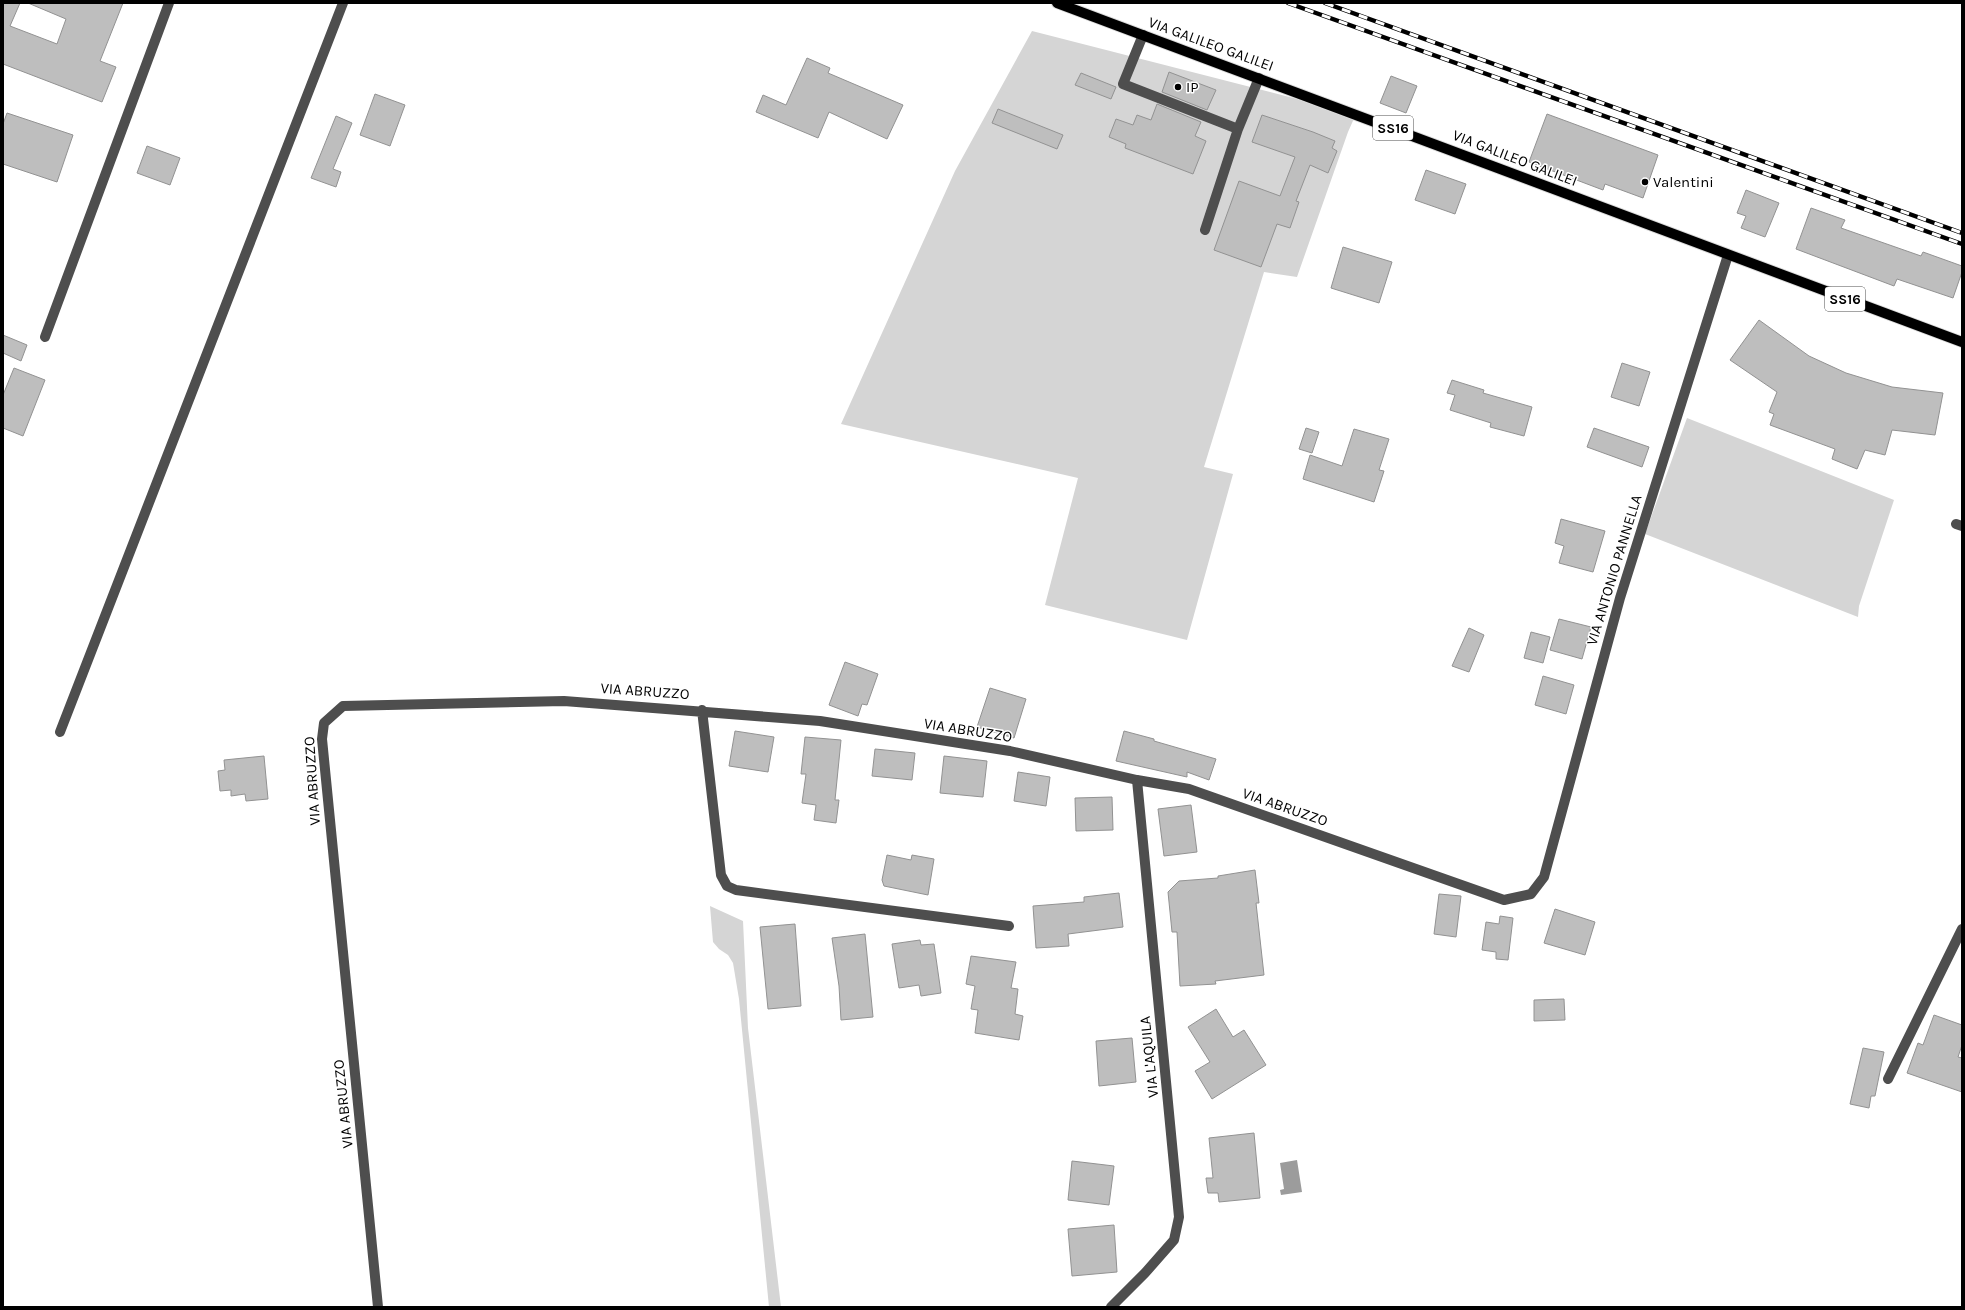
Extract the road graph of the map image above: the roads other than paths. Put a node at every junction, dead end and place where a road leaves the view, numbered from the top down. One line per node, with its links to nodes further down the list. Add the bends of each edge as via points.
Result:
1 (169, 3): 9 (street)
2 (343, 3): 12 (street)
3 (1057, 3): 4 (main road, VIA GALILEO GALILEI / SS16)
4 (1142, 35): 5 (main road, VIA GALILEO GALILEI / SS16); 6 (street, via 1123,84)
5 (1259, 78): 6 (street); 8 (main road, VIA GALILEO GALILEI / SS16)
6 (1238, 129): 7 (street)
7 (1205, 230)
8 (1728, 255): 10 (main road, VIA GALILEO GALILEI / SS16); 14 (street, VIA ANTONIO PANNELLA, via 1620,598 1544,876)
9 (45, 337)
10 (1962, 342)
11 (702, 710): 13 (street, VIA ABRUZZO, via 820,721 995,749); 15 (street, via 721,875 727,886 736,890); 18 (street, VIA ABRUZZO, via 564,700 343,706 324,723 322,739)
12 (60, 732)
13 (1137, 780): 14 (street, VIA ABRUZZO, via 1189,789 1504,900); 19 (street, VIA L'AQUILA, via 1179,1217 1174,1240 1145,1274)
14 (1531, 894)
15 (1010, 926)
16 (1962, 929): 17 (street)
17 (1888, 1079)
18 (378, 1307)
19 (1111, 1307)

